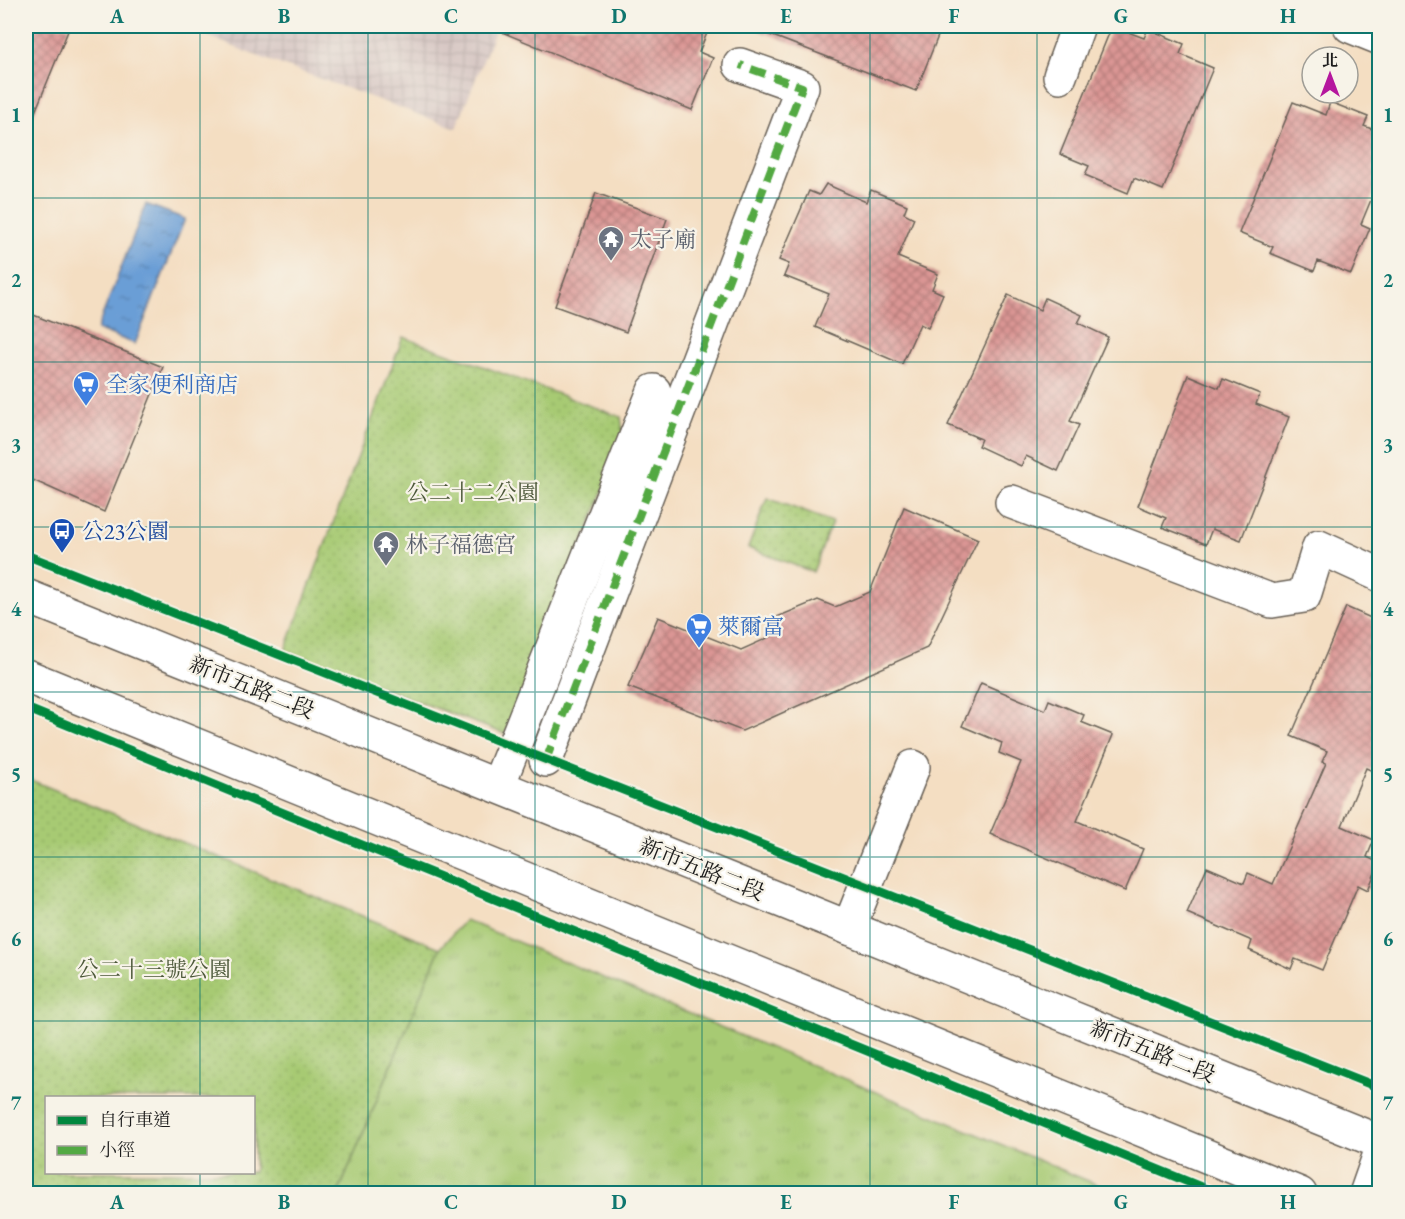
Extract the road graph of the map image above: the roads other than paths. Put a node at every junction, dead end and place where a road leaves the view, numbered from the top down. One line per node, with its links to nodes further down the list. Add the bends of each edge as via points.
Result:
1 (1078, 26): 5 (street)
2 (1350, 26): 3 (street)
3 (1380, 38)
4 (740, 65): 11 (street, via 802,87)
5 (1060, 76)
6 (654, 392): 13 (street)
7 (1012, 502): 8 (street, via 1272,601 1304,596 1319,547)
8 (1380, 575)
9 (26, 596): 13 (street, 新市五路二段)
10 (26, 676): 17 (street)
11 (546, 760)
12 (913, 767): 14 (street)
13 (498, 786): 14 (street, 新市五路二段)
14 (849, 928): 15 (street, 新市五路二段)
15 (1380, 1142)
16 (1380, 1154): 18 (street)
17 (1300, 1194)
18 (1366, 1194)

